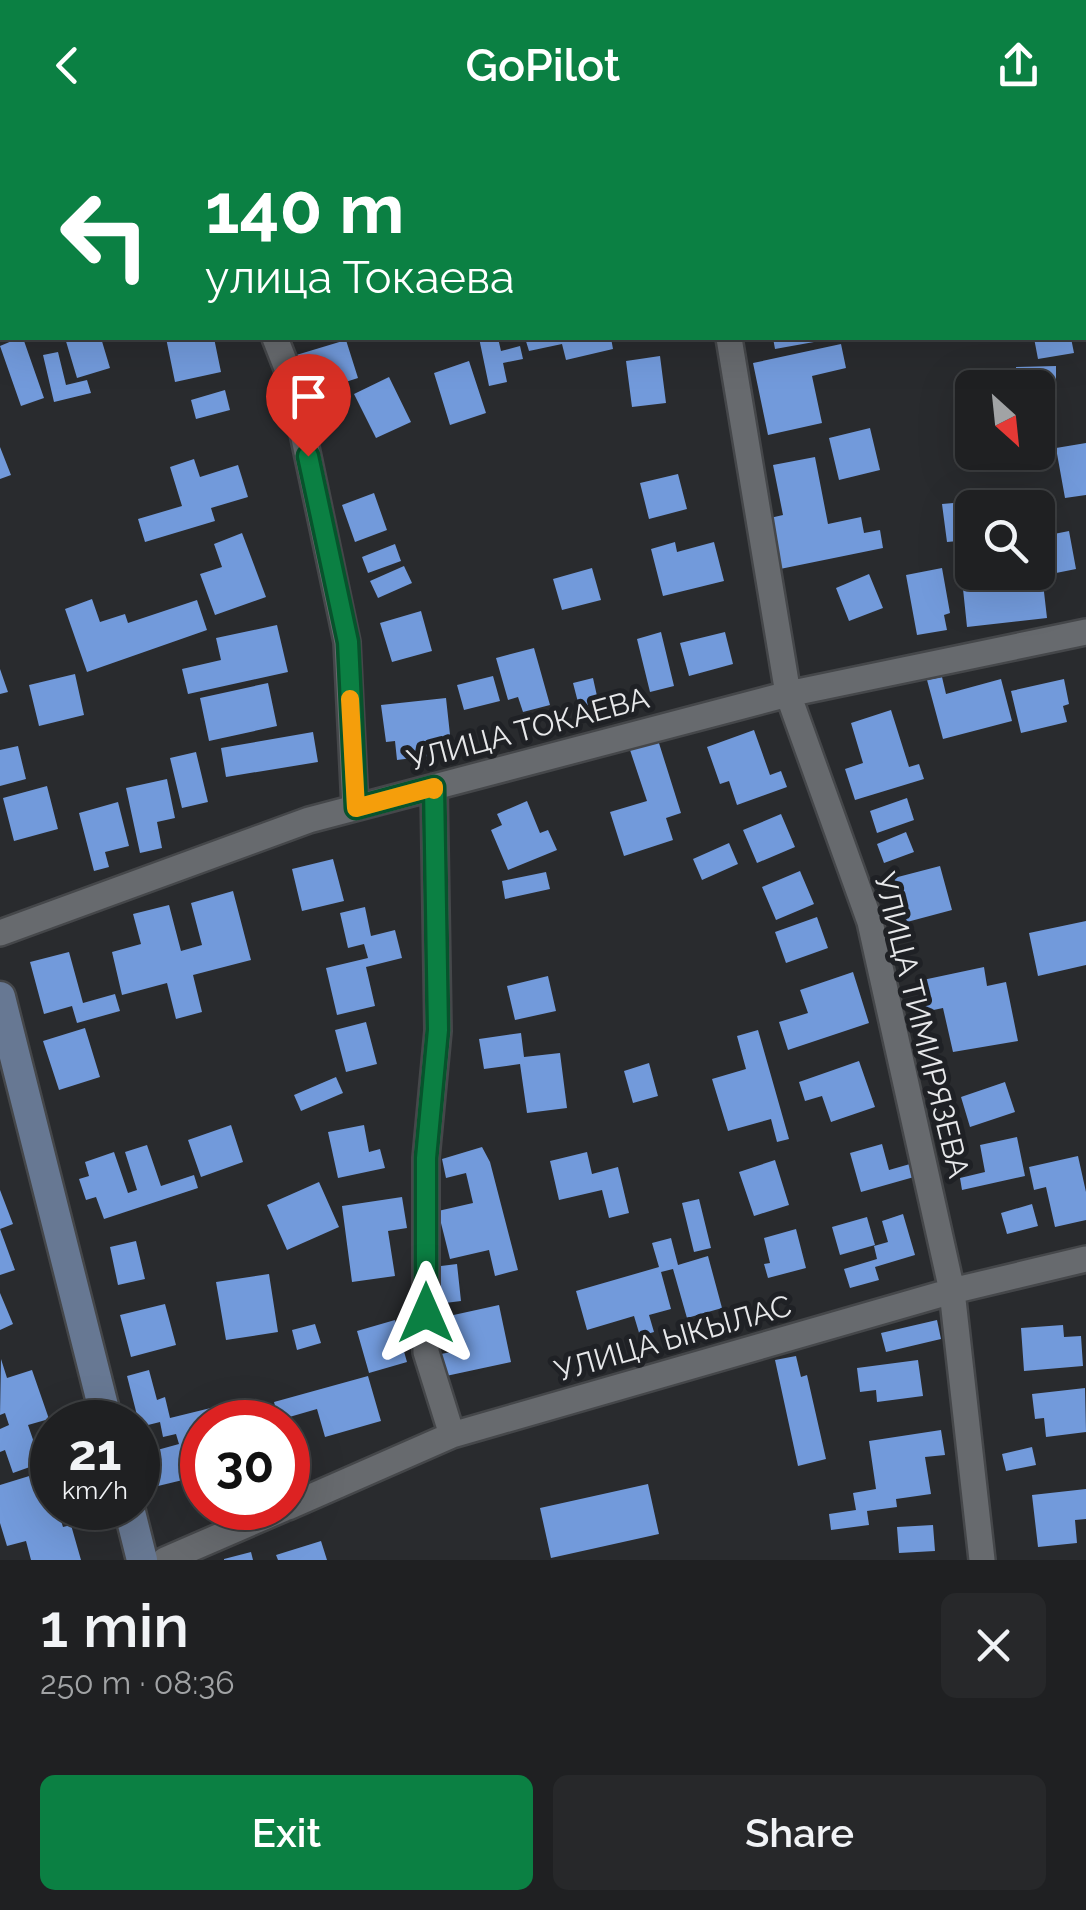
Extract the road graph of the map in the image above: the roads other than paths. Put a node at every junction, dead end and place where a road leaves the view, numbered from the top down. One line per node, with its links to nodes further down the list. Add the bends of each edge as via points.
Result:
1 (276, 340): 6 (street, via 292,381 348,642)
2 (729, 340): 4 (street, УЛИЦА ТИМИРЯЗЕВА)
3 (1086, 632): 4 (street, УЛИЦА ТОКАЕВА)
4 (788, 694): 5 (street, УЛИЦА ТОКАЕВА); 10 (street, УЛИЦА ТИМИРЯЗЕВА, via 870,922)
5 (434, 787): 6 (street, УЛИЦА ТОКАЕВА); 12 (street, via 438,1030 426,1158 426,1352)
6 (356, 808): 7 (street, УЛИЦА ТОКАЕВА)
7 (0, 933)
8 (0, 997): 11 (main road)
9 (1086, 1259): 10 (street, УЛИЦА ЫКЫЛАС)
10 (952, 1291): 12 (street, УЛИЦА ЫКЫЛАС); 18 (street, УЛИЦА ТИМИРЯЗЕВА)
11 (101, 1400)
12 (452, 1435): 13 (street, УЛИЦА ЫКЫЛАС)
13 (310, 1497)
14 (134, 1530): 16 (main road)
15 (233, 1530): 17 (street, УЛИЦА ЫКЫЛАС)
16 (142, 1560)
17 (164, 1560)
18 (982, 1560)

